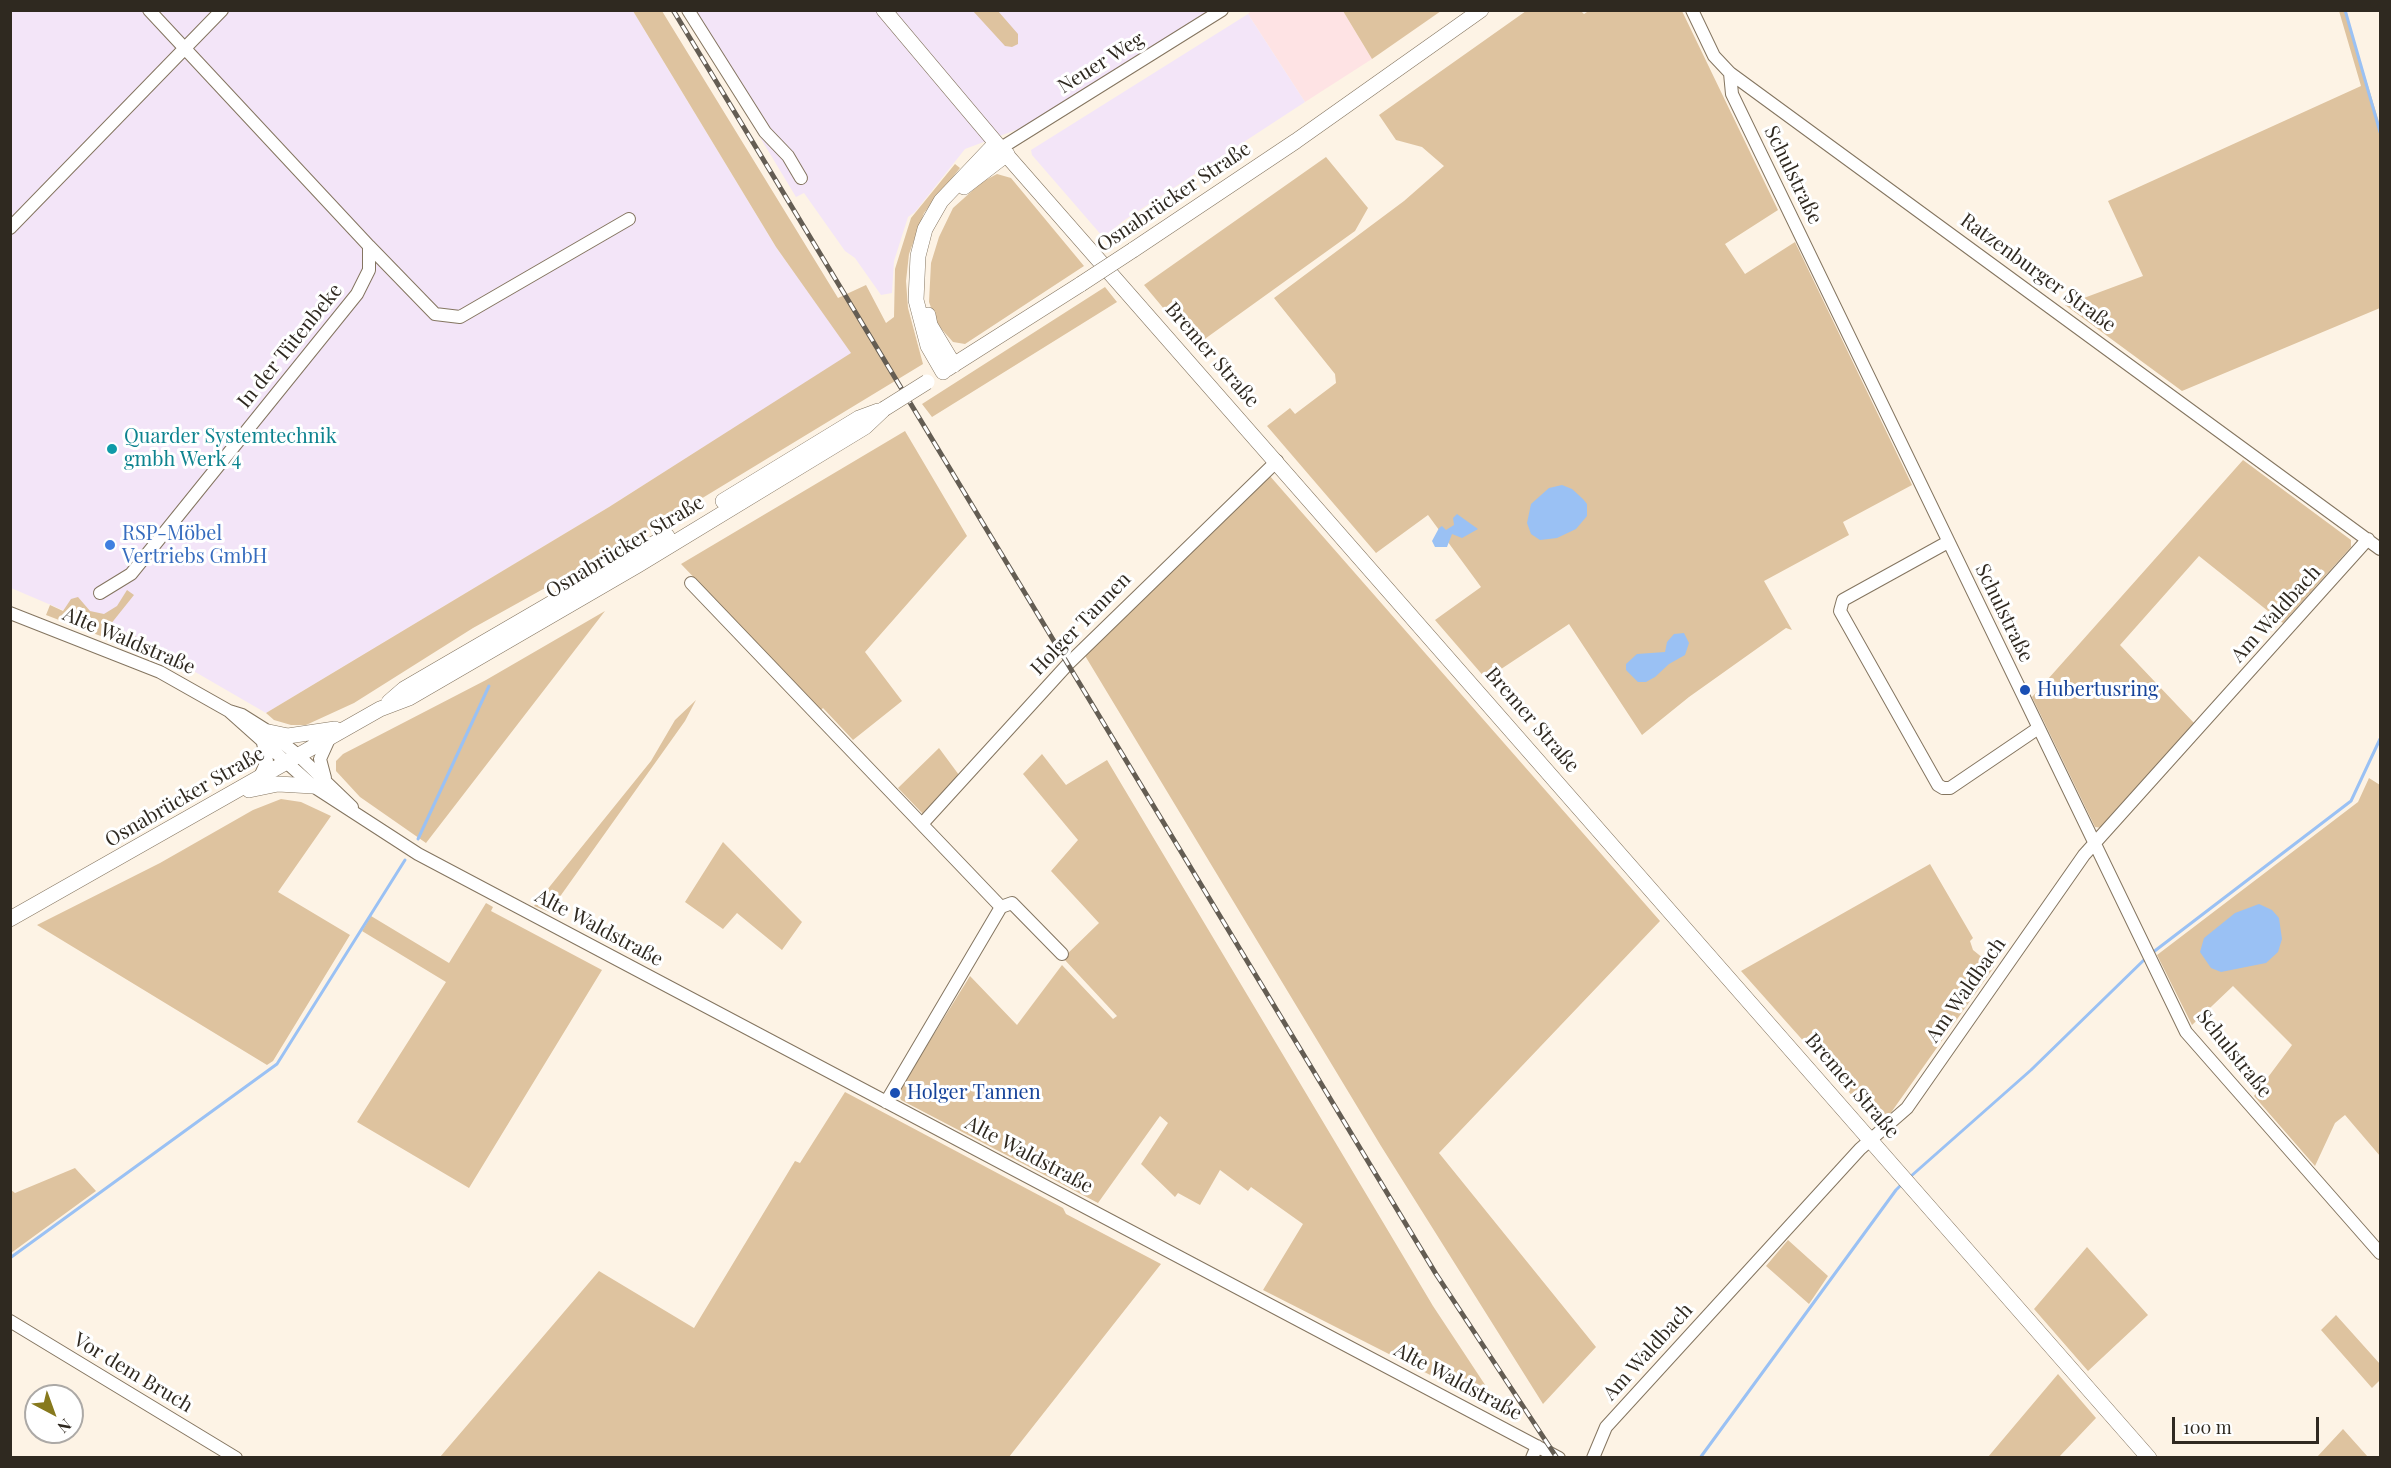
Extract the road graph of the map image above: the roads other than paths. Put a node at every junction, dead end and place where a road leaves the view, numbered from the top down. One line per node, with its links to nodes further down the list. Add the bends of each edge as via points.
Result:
1 (149, 10): 8 (street)
2 (222, 10): 8 (street)
3 (688, 10): 11 (street, via 765,132 788,156)
4 (884, 10): 10 (main road, Bremer Straße)
5 (1222, 10): 10 (street, Neuer Weg)
6 (1481, 10): 15 (main road, Osnabrücker Straße, bridge, via 1296,141)
7 (1692, 10): 9 (street, Ratzenburger Straße, via 1714,56)
8 (185, 49): 13 (street); 14 (street)
9 (1730, 73): 17 (street, Ratzenburger Straße); 18 (street, Schulstraße, via 1732,94)
10 (1001, 149): 15 (main road, via 945,205 925,256 923,296 930,325); 16 (main road, Bremer Straße)
11 (801, 178)
12 (629, 219): 14 (street, via 460,317 435,314)
13 (10, 228)
14 (369, 246): 21 (street, In der Tütenbeke, via 369,270 357,294 130,574)
15 (949, 368): 23 (main road, Osnabrücker Straße, bridge, via 404,689)
16 (1277, 461): 31 (street, Holger Tannen, via 1068,664); 37 (main road, Bremer Straße)
17 (2368, 539): 19 (street, Ratzenburger Straße); 32 (street, Am Waldbach)
18 (1948, 542): 24 (street, Schulstraße); 24 (street, via 1843,600 1840,610 1943,788 1950,788)
19 (2380, 549)
20 (691, 583): 31 (street)
21 (100, 593)
22 (10, 613): 25 (street, Alte Waldstraße, via 160,672 242,715)
23 (352, 725): 25 (main road, via 315,734); 26 (main road, Osnabrücker Straße)
24 (2037, 729): 32 (street, Schulstraße)
25 (266, 738): 27 (street, Alte Waldstraße); 28 (street, via 267,761)
26 (329, 739): 27 (main road, Osnabrücker Straße); 29 (street, via 320,759)
27 (293, 760): 28 (main road, Osnabrücker Straße); 29 (street, Alte Waldstraße)
28 (258, 780): 30 (main road, Osnabrücker Straße)
29 (319, 783): 30 (main road, via 278,784); 36 (street, Alte Waldstraße, via 410,850)
30 (235, 794): 34 (main road, Osnabrücker Straße)
31 (922, 824): 33 (street)
32 (2095, 844): 37 (street, Am Waldbach, via 1907,1108); 38 (street, Schulstraße, via 2186,1032)
33 (1001, 907): 35 (street, via 1012,903); 36 (street)
34 (10, 919)
35 (1062, 954)
36 (886, 1102): 40 (street, Alte Waldstraße)
37 (1871, 1140): 43 (street, Am Waldbach, via 1606,1427); 44 (main road, Bremer Straße)
38 (2380, 1253)
39 (10, 1321): 41 (street, Vor dem Bruch)
40 (1534, 1452): 42 (street, Alte Waldstraße)
41 (236, 1458)
42 (1559, 1458)
43 (1593, 1458)
44 (2149, 1458)

